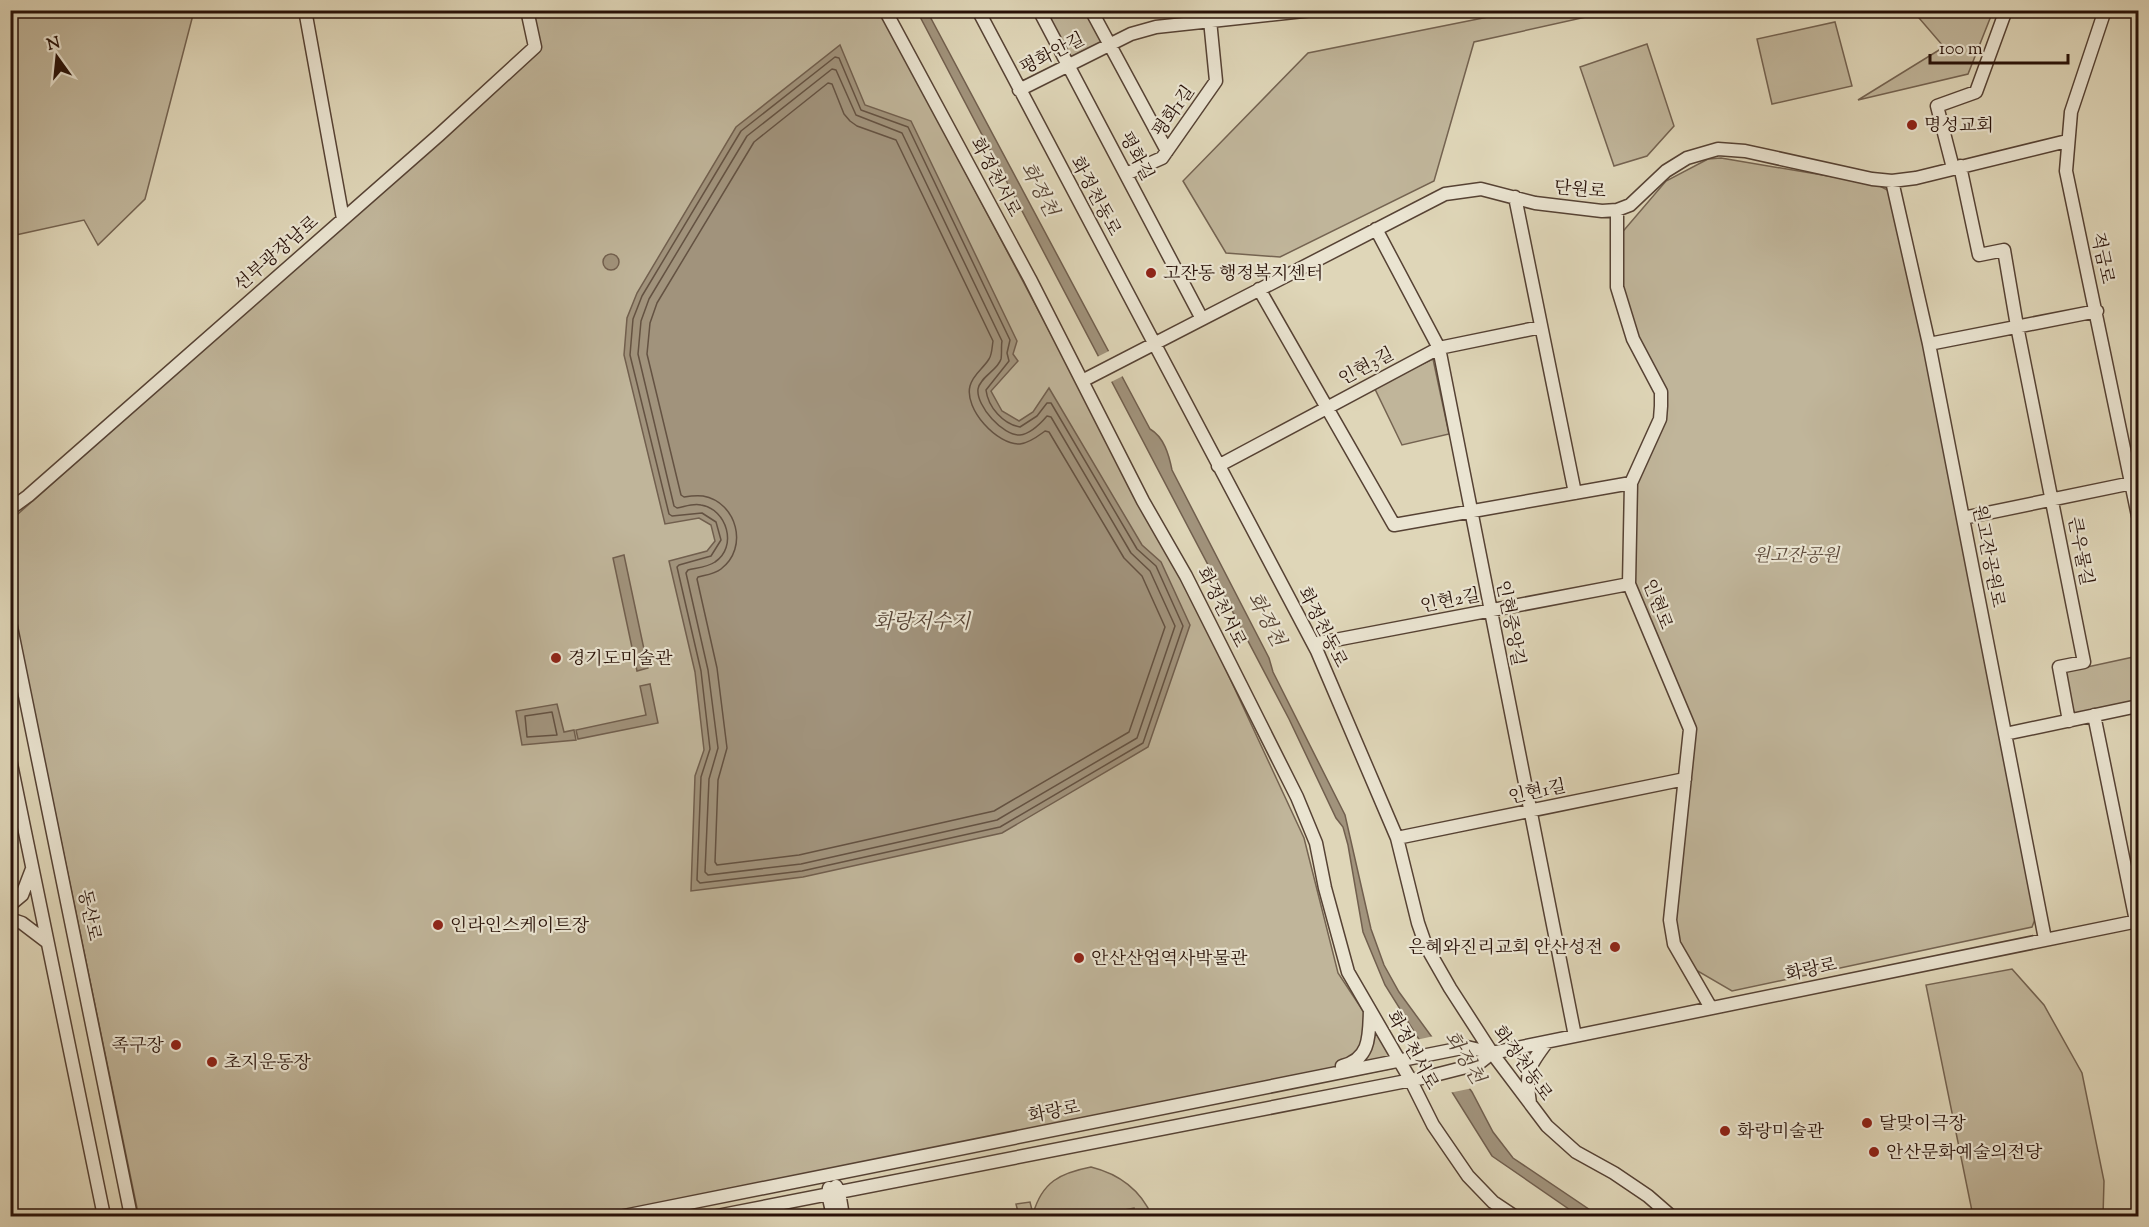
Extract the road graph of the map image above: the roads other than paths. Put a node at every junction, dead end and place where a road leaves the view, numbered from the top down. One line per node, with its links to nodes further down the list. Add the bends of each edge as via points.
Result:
1 (304, 10): 21 (street)
2 (527, 10): 21 (street, 선부광장남로, via 535,48)
3 (885, 10): 31 (street, 화정천서로)
4 (978, 10): 13 (street, 화정천동로)
5 (1039, 10): 12 (street, 평화길)
6 (1091, 10): 11 (street)
7 (1313, 10): 10 (street, 평화안길)
8 (2006, 10): 16 (street, via 1976,92 1937,106)
9 (2105, 10): 14 (street, 적금로, via 2071,112)
10 (1210, 16): 11 (street, 평화안길, via 1131,34); 15 (street, 평화1길, via 1216,81)
11 (1109, 45): 12 (street, 평화안길); 15 (street)
12 (1067, 65): 13 (street, 평화안길); 17 (street, 평화길)
13 (1019, 90): 28 (street, 화정천동로)
14 (2067, 141): 16 (street, 단원로); 24 (street, 적금로, via 2066,171)
15 (1167, 152): 17 (street, 평화1길)
16 (1957, 167): 18 (street, 단원로); 26 (street, 큰우물길, via 1979,255 2004,250)
17 (1126, 174): 25 (street, 평화길)
18 (1892, 181): 20 (street, 단원로, via 1718,149 1687,158 1666,171 1630,205); 29 (street, 원고잔공원로)
19 (1515, 197): 20 (street, 단원로, via 1557,206); 22 (street, 단원로, via 1481,189 1445,194); 27 (street)
20 (1617, 210): 34 (street, 인현로, via 1617,287 1633,339 1661,392 1660,420)
21 (343, 219): 38 (street, 선부광장남로)
22 (1376, 229): 23 (street, 단원로); 30 (street, 인현중앙길)
23 (1259, 290): 25 (street, 단원로); 32 (street)
24 (2097, 311): 26 (street); 35 (street, 적금로)
25 (1202, 319): 28 (street, 단원로)
26 (2017, 326): 29 (street); 37 (street, 큰우물길)
27 (1542, 327): 30 (street, 인현3길); 36 (street)
28 (1156, 343): 31 (street, 단원로); 33 (street, 화정천동로)
29 (1929, 344): 41 (street, 원고잔공원로)
30 (1439, 348): 32 (street, 인현3길); 39 (street, 인현중앙길)
31 (1086, 379): 61 (street, 화정천서로, via 1143,501 1186,576 1297,797 1316,843 1348,972)
32 (1327, 408): 33 (street, 인현3길); 39 (street, via 1394,525)
33 (1218, 466): 45 (street, 화정천동로)
34 (1630, 483): 36 (street); 42 (street, 인현로)
35 (2132, 483): 37 (street); 40 (street, 적금로)
36 (1575, 493): 39 (street)
37 (2052, 500): 41 (street); 48 (street, 큰우물길, via 2084,662 2059,667)
38 (10, 509)
39 (1471, 512): 43 (street, 인현중앙길)
40 (2139, 516)
41 (1963, 518): 49 (street, 원고잔공원로)
42 (1629, 584): 43 (street, 인현2길); 51 (street, 인현로, via 1690,729)
43 (1491, 610): 45 (street, 인현2길); 52 (street, 인현중앙길)
44 (10, 622): 71 (street, 동산로)
45 (1314, 644): 53 (street, 화정천동로)
46 (2139, 706): 47 (street)
47 (2094, 716): 48 (street); 57 (street)
48 (2069, 721): 49 (street)
49 (2005, 734): 58 (street, 원고잔공원로)
50 (10, 759): 54 (street)
51 (1685, 779): 52 (street, 인현1길); 60 (street, 인현로, via 1670,920 1674,944)
52 (1530, 811): 53 (street, 인현1길); 62 (street, 인현중앙길)
53 (1397, 838): 64 (street, 화정천동로, via 1426,946)
54 (32, 868): 55 (street, via 22,895); 59 (street)
55 (10, 905)
56 (10, 919): 59 (street)
57 (2137, 921): 58 (street, 화랑로)
58 (2045, 939): 60 (street, 화랑로)
59 (47, 942): 72 (street)
60 (1711, 1008): 62 (street, 화랑로)
61 (1370, 1009): 65 (street, 화정천서로); 66 (street, via 1368,1041 1361,1058)
62 (1575, 1036): 63 (street, 화랑로)
63 (1547, 1042): 64 (street, 화랑로); 68 (street, via 1533,1060 1527,1080)
64 (1492, 1053): 65 (street, 화랑로, via 1467,1047); 67 (street, 화랑로, via 1478,1064); 68 (street, 화정천동로)
65 (1399, 1060): 66 (street, 화랑로); 67 (street, 화정천서로)
66 (1315, 1077): 69 (street, 화랑로)
67 (1410, 1079): 70 (street, 화랑로); 79 (street, 화정천서로, via 1433,1125 1468,1176 1493,1202)
68 (1531, 1104): 80 (street, 화정천동로, via 1547,1126 1576,1152 1614,1173)
69 (830, 1175): 70 (street); 75 (street, 화랑로)
70 (833, 1193): 76 (street, 화랑로); 77 (street); 78 (street)
71 (128, 1201): 73 (street, 동산로); 74 (street)
72 (104, 1216)
73 (131, 1216)
74 (135, 1216)
75 (624, 1216)
76 (717, 1216)
77 (833, 1216)
78 (843, 1216)
79 (1514, 1216)
80 (1671, 1216)

